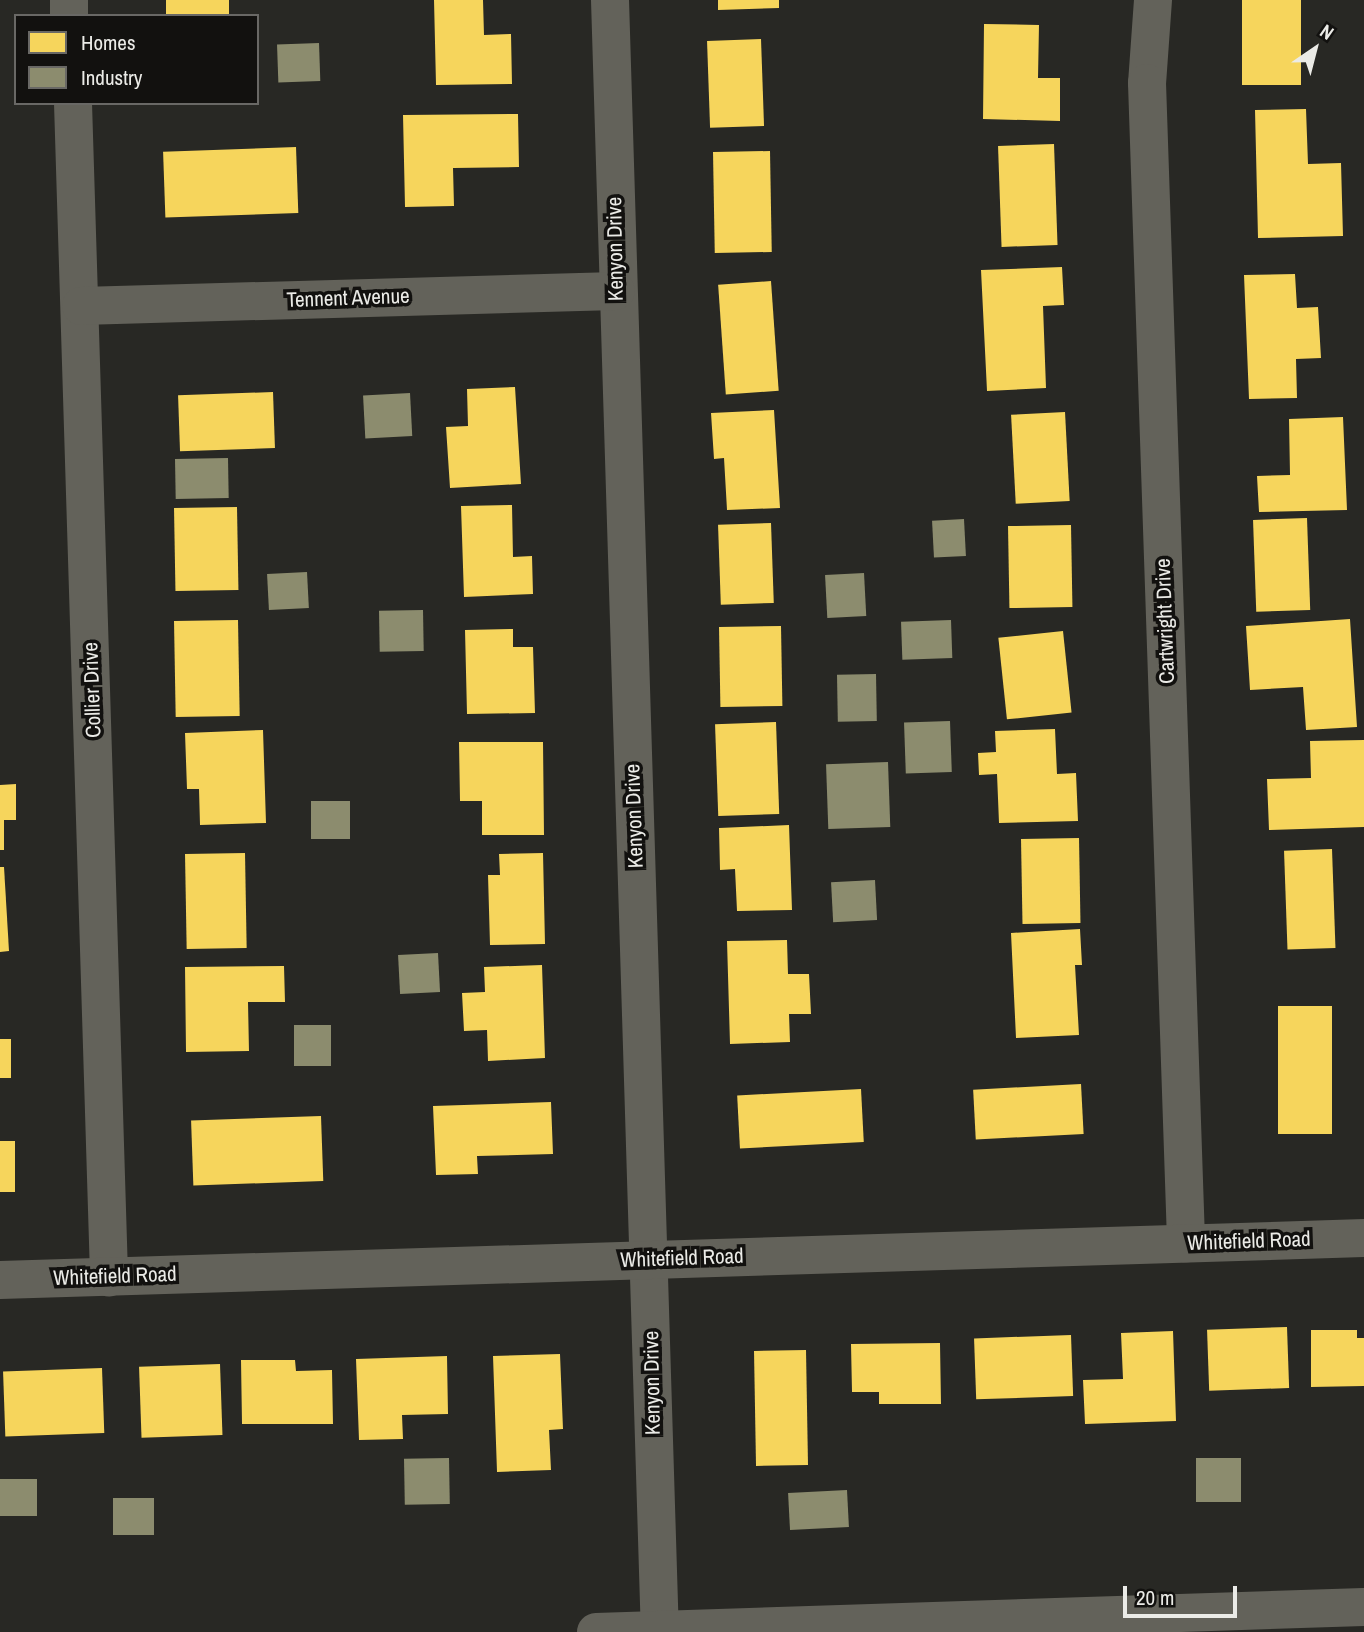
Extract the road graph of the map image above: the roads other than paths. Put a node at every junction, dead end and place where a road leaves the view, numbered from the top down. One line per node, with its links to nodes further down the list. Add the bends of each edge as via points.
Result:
1 (610, 0): 4 (street, Kenyon Drive)
2 (1153, 0): 7 (street, Cartwright Drive, via 1147,83)
3 (73, 105): 5 (street, Collier Drive)
4 (616, 291): 5 (street, Tennent Avenue); 8 (street, Kenyon Drive)
5 (81, 306): 9 (street, Collier Drive)
6 (1364, 1238): 7 (street, Whitefield Road)
7 (1186, 1243): 8 (street, Whitefield Road)
8 (650, 1259): 9 (street, Whitefield Road); 12 (street, Kenyon Drive)
9 (109, 1277): 10 (street, Whitefield Road)
10 (0, 1280)
11 (1364, 1607): 12 (street)
12 (660, 1631): 13 (street)
13 (596, 1632)

